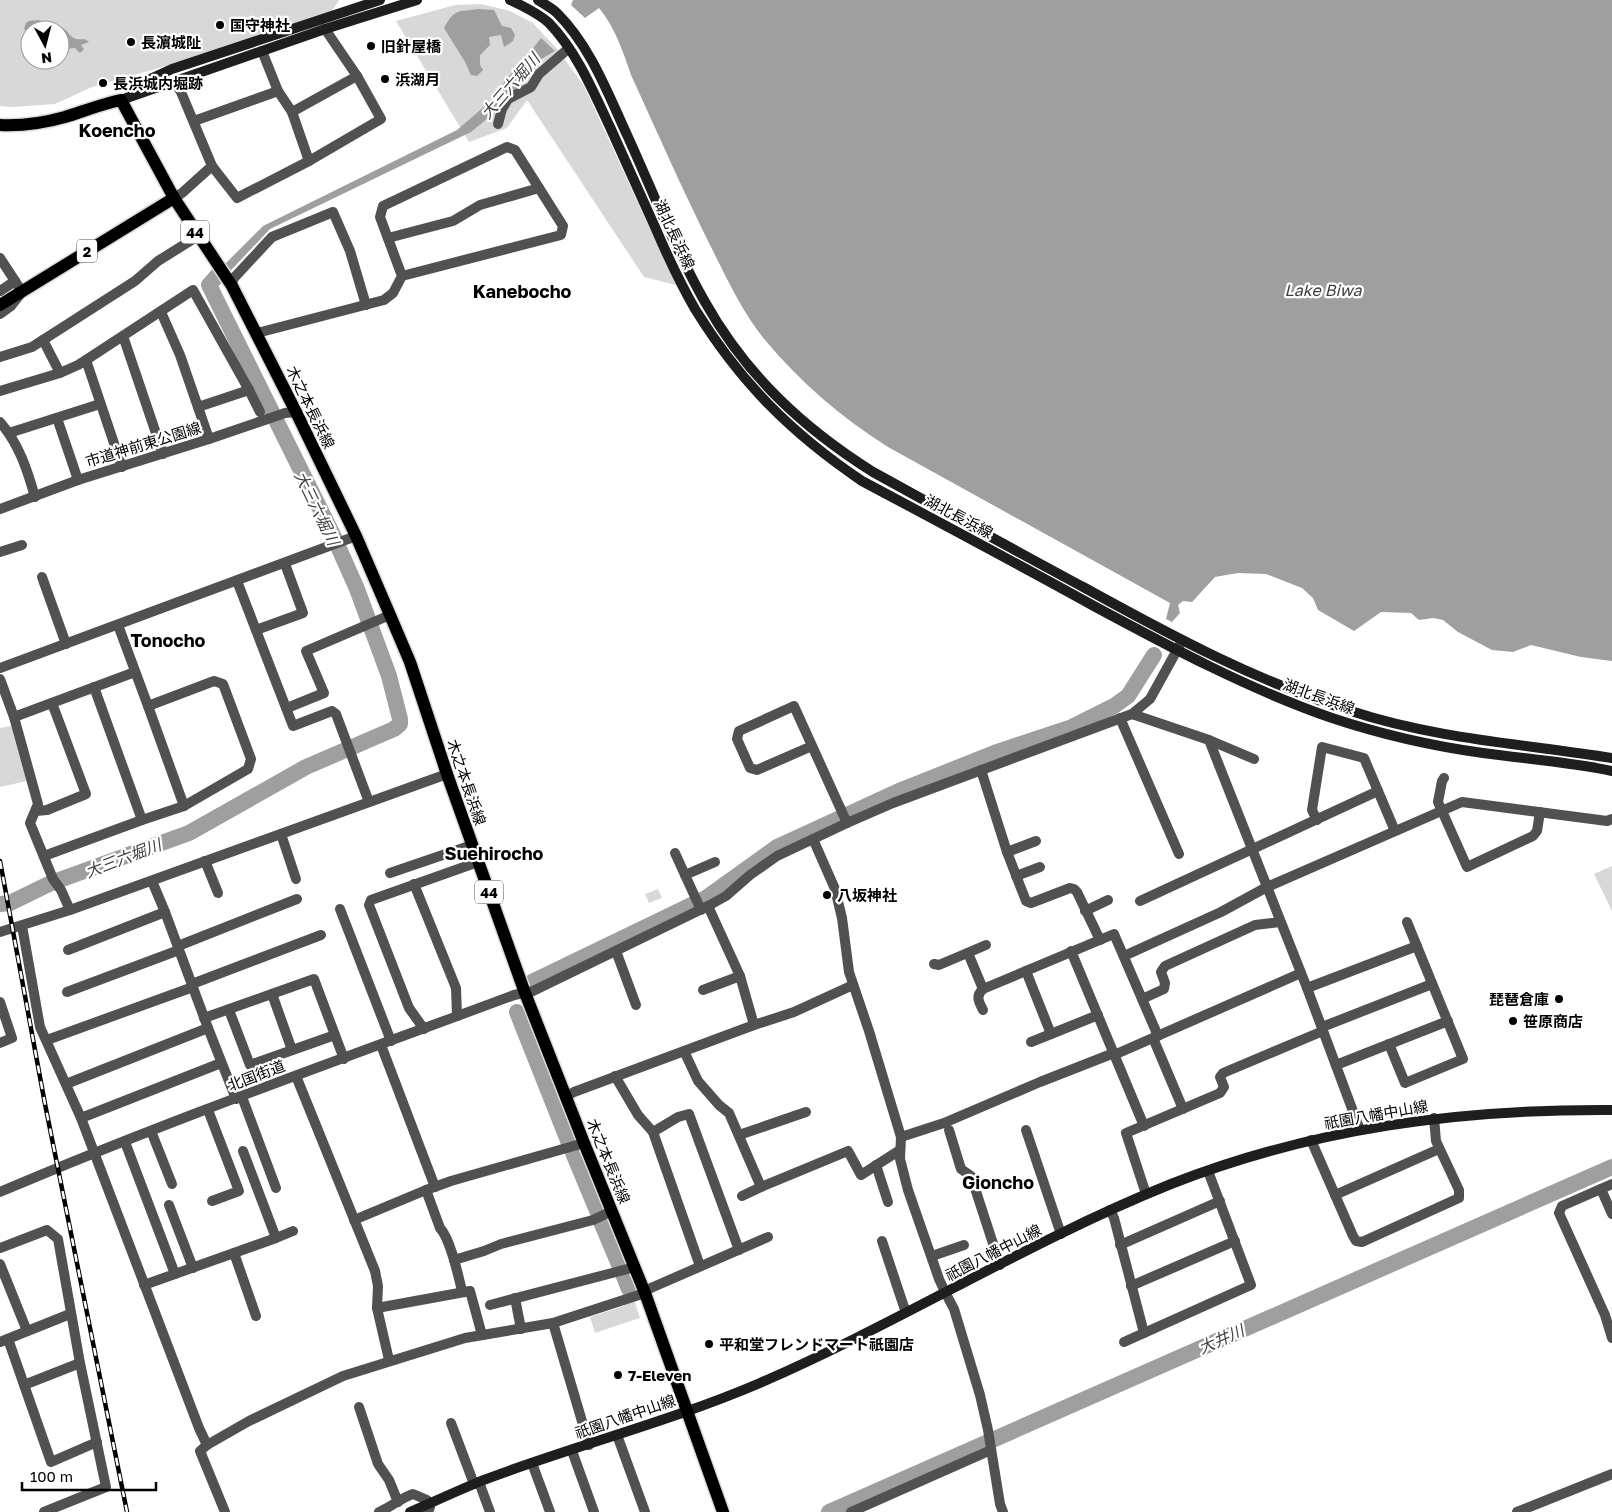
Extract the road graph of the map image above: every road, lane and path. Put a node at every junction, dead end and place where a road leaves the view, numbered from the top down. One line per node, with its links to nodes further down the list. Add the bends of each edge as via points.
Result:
1 (380, 0): 11 (main road, via 172,69 148,80)
2 (418, 0): 5 (main road)
3 (510, 0): 6 (main road, 湖北長浜線, via 548,23)
4 (538, 0): 61 (main road, 湖北長浜線, via 556,12 577,36 599,72 705,302 760,380 826,441 873,472)
5 (325, 29): 7 (main road); 8 (street)
6 (569, 48): 14 (street, via 539,74 531,87 508,98); 61 (main road, 湖北長浜線, via 587,78 671,263 695,308 752,388 785,421 862,481)
7 (262, 51): 9 (main road); 10 (street)
8 (357, 76): 12 (street); 16 (street, via 381,119)
9 (174, 82): 11 (main road); 13 (street)
10 (278, 91): 12 (street); 13 (street)
11 (121, 100): 15 (main road, via 43,122); 19 (main road, 木之本長浜線)
12 (292, 112): 16 (street)
13 (194, 121): 17 (street)
14 (498, 124)
15 (0, 125)
16 (309, 161): 17 (street, via 237,198)
17 (212, 166): 19 (street)
18 (539, 188): 21 (street, via 480,205 453,221); 21 (street, via 515,150 507,147 382,206 380,217); 23 (street, via 563,226 561,235)
19 (174, 198): 20 (main road, 木之本長浜線 / 44); 25 (main road, 2)
20 (198, 236): 24 (main road, 木之本長浜線 / 44); 33 (street)
21 (388, 238): 23 (street)
22 (0, 258): 25 (street)
23 (402, 276): 28 (street, via 384,300)
24 (231, 284): 28 (street, via 272,237 333,212 350,251); 32 (main road, 木之本長浜線 / 44)
25 (19, 286): 26 (street); 27 (main road, 2); 30 (street, via 11,306)
26 (0, 291)
27 (0, 305)
28 (366, 305): 32 (street, via 261,332)
29 (161, 312): 31 (street); 37 (street, via 193,290); 40 (street)
30 (0, 314)
31 (123, 336): 35 (street); 46 (street)
32 (257, 336): 41 (main road, 木之本長浜線 / 44)
33 (43, 340): 34 (street); 36 (street)
34 (0, 357)
35 (86, 360): 36 (street); 39 (street)
36 (60, 373): 38 (street)
37 (249, 390): 40 (street); 42 (street)
38 (0, 392)
39 (100, 404): 43 (street); 47 (street)
40 (198, 407): 45 (street)
41 (296, 412): 42 (street, 市道神前東公園線); 51 (main road, 木之本長浜線 / 44)
42 (264, 416): 45 (street, 市道神前東公園線)
43 (57, 418): 44 (street); 48 (street)
44 (3, 428): 49 (street, via 20,450)
45 (208, 439): 46 (street, 市道神前東公園線)
46 (163, 454): 47 (street, 市道神前東公園線)
47 (122, 466): 48 (street, 市道神前東公園線)
48 (78, 480): 49 (street, 市道神前東公園線)
49 (35, 497): 50 (street, 市道神前東公園線)
50 (0, 509)
51 (350, 539): 54 (street); 57 (main road, 木之本長浜線 / 44)
52 (22, 545): 53 (street)
53 (0, 552)
54 (285, 564): 56 (street); 59 (street, via 303,613)
55 (42, 577): 60 (street)
56 (236, 581): 58 (street); 59 (street)
57 (384, 618): 68 (street, via 306,651 324,694); 78 (main road, 木之本長浜線 / 44, via 410,662)
58 (118, 625): 60 (street); 63 (street)
59 (256, 630): 68 (street)
60 (66, 644): 62 (street)
61 (1179, 646): 69 (street, via 1150,698); 75 (main road, 湖北長浜線, via 1353,712 1443,734); 77 (main road, 湖北長浜線, via 1243,683 1293,704 1367,728 1465,750)
62 (0, 668)
63 (135, 672): 65 (street); 67 (street)
64 (0, 679): 70 (street)
65 (94, 687): 66 (street); 88 (street)
66 (52, 703): 70 (street); 84 (street, via 86,794)
67 (148, 706): 82 (street); 82 (street, via 214,681 223,684 251,759 248,769)
68 (287, 708): 81 (street, via 294,726 332,710 336,714)
69 (1132, 714): 71 (street, 北国街道); 72 (street)
70 (14, 717): 84 (street, via 38,804)
71 (1120, 718): 76 (street, 北国街道); 98 (street)
72 (1209, 740): 74 (street); 95 (street)
73 (812, 746): 73 (street, via 794,706 739,731 737,738 750,768 757,770); 86 (street)
74 (1254, 758)
75 (1612, 758)
76 (981, 770): 86 (street, 北国街道); 96 (street)
77 (1612, 771)
78 (447, 774): 81 (street); 94 (main road, 木之本長浜線 / 44)
79 (1444, 778): 83 (street, via 1438,802)
80 (1378, 791): 89 (street); 89 (street, via 1364,758 1322,747 1312,810); 90 (street)
81 (369, 802): 91 (street)
82 (184, 806): 88 (street)
83 (1442, 810): 85 (street, via 1466,801); 85 (street, via 1467,867 1533,836); 90 (street)
84 (36, 811): 99 (street, via 30,823)
85 (1540, 812): 87 (street)
86 (844, 819): 92 (street, 北国街道)
87 (1612, 819)
88 (142, 820): 99 (street)
89 (1317, 820): 95 (street)
90 (1395, 831): 110 (street)
91 (281, 834): 100 (street); 107 (street)
92 (813, 839): 115 (street, 北国街道, via 768,862 726,896); 140 (street, via 834,888)
93 (1036, 841): 96 (street)
94 (472, 845): 101 (main road, 木之本長浜線 / 44); 104 (street)
95 (1252, 848): 110 (street); 114 (street)
96 (1007, 852): 106 (street)
97 (675, 853): 105 (street)
98 (1179, 854)
99 (44, 856): 117 (street)
100 (206, 861): 108 (street); 111 (street)
101 (478, 862): 109 (street); 145 (main road, 木之本長浜線 / 44)
102 (716, 862): 105 (street)
103 (1040, 867): 106 (street)
104 (390, 873)
105 (685, 875): 115 (street)
106 (1016, 876): 118 (street, via 1027,902 1071,888 1077,892)
107 (296, 879)
108 (152, 880): 117 (street); 119 (street)
109 (414, 884): 153 (street, via 456,988); 157 (street, via 372,900 369,905 409,1008)
110 (1267, 888): 120 (street); 133 (street)
111 (218, 893)
112 (297, 899): 128 (street)
113 (1108, 900): 118 (street)
114 (1140, 901)
115 (701, 906): 130 (street, 北国街道); 137 (street)
116 (340, 909): 164 (street)
117 (70, 910): 122 (street)
118 (1085, 910): 125 (street)
119 (165, 912): 128 (street); 129 (street)
120 (1280, 922): 136 (street); 147 (street, via 1255,926 1165,966 1161,972 1164,989)
121 (1407, 922): 127 (street)
122 (22, 926): 123 (street); 162 (street, via 40,1027)
123 (0, 932)
124 (321, 934): 139 (street)
125 (1100, 940): 131 (street); 133 (street, via 1114,934)
126 (986, 945): 132 (street)
127 (1417, 946): 138 (street); 141 (street)
128 (178, 948): 139 (street); 144 (street)
129 (68, 950)
130 (616, 951): 145 (street, 北国街道); 149 (street)
131 (1071, 952): 135 (street); 152 (street)
132 (968, 953): 134 (street); 142 (street)
133 (1124, 956): 147 (street)
134 (934, 964)
135 (1026, 971): 142 (street); 159 (street)
136 (1301, 973): 141 (street); 161 (street)
137 (740, 976): 143 (street); 156 (street)
138 (1432, 984): 154 (street); 158 (street)
139 (192, 985): 155 (street); 162 (street)
140 (853, 985): 156 (street, via 794,1012); 191 (street)
141 (1307, 988): 158 (street)
142 (983, 989): 151 (street, via 978,999)
143 (703, 990)
144 (67, 992)
145 (525, 993): 153 (street, 北国街道); 176 (main road, 木之本長浜線 / 44)
146 (272, 994): 150 (street); 160 (street, via 314,979); 167 (street)
147 (1142, 999): 161 (street)
148 (0, 1002): 165 (street, via 12,1038)
149 (636, 1005)
150 (228, 1010): 155 (street); 167 (street, via 250,1065)
151 (983, 1010)
152 (1098, 1015): 159 (street); 169 (street)
153 (457, 1016): 157 (street, 北国街道)
154 (1448, 1021): 166 (street); 166 (street, via 1463,1059 1405,1083)
155 (206, 1023): 171 (street); 175 (street)
156 (754, 1025): 168 (street)
157 (424, 1029): 164 (street, 北国街道)
158 (1322, 1029): 172 (street); 178 (street, via 1223,1073 1220,1077 1224,1087 1220,1093)
159 (1051, 1034): 163 (street)
160 (335, 1035): 167 (street); 170 (street)
161 (1155, 1037): 169 (street); 178 (street)
162 (47, 1040): 175 (street)
163 (1031, 1042)
164 (386, 1043): 170 (street, 北国街道); 205 (street)
165 (0, 1044)
166 (1389, 1044): 172 (street)
167 (292, 1050)
168 (684, 1050): 174 (street); 190 (street, via 698,1081 729,1113)
169 (1114, 1054): 184 (street); 191 (street, via 944,1123)
170 (344, 1059): 173 (street, 北国街道)
171 (221, 1063): 177 (street); 182 (street)
172 (1336, 1064): 187 (street)
173 (296, 1076): 177 (street, 北国街道); 218 (street)
174 (615, 1076): 176 (street); 189 (street, via 638,1115)
175 (66, 1084): 182 (street)
176 (566, 1097): 194 (main road, 木之本長浜線 / 44)
177 (239, 1098): 179 (street, 北国街道); 204 (street)
178 (1183, 1109): 184 (street)
179 (208, 1110): 188 (street, 北国街道); 211 (street, via 239,1191)
180 (1612, 1110): 183 (main road, 祇園八幡中山線, via 1534,1110)
181 (806, 1112): 190 (street)
182 (81, 1118): 198 (street)
183 (1434, 1118): 187 (main road, 祇園八幡中山線); 195 (street)
184 (1144, 1126): 208 (street, via 1126,1133)
185 (949, 1130): 233 (street, via 961,1169 971,1176)
186 (1026, 1130): 220 (street)
187 (1360, 1130): 192 (main road, 祇園八幡中山線)
188 (151, 1132): 193 (street, 北国街道); 201 (street)
189 (653, 1132): 228 (street, via 689,1114); 234 (street)
190 (739, 1135): 203 (street)
191 (901, 1137): 196 (street)
192 (1311, 1140): 200 (main road, 祇園八幡中山線); 209 (street)
193 (125, 1142): 198 (street, 北国街道); 237 (street)
194 (584, 1144): 205 (street); 216 (main road, 木之本長浜線 / 44)
195 (1439, 1148): 209 (street); 209 (street, via 1460,1193 1459,1198 1448,1204 1360,1242 1353,1236)
196 (900, 1150): 199 (street); 230 (street, via 908,1190)
197 (243, 1151): 222 (street)
198 (95, 1153): 207 (street, 北国街道); 238 (street)
199 (876, 1165): 203 (street, via 861,1174 848,1151); 213 (street)
200 (1208, 1171): 208 (main road, 祇園八幡中山線); 212 (street)
201 (172, 1184)
202 (1612, 1184): 206 (street)
203 (761, 1187): 210 (street)
204 (276, 1188)
205 (431, 1188): 218 (street); 231 (street, via 440,1228)
206 (1601, 1189): 217 (street); 254 (street, via 1562,1206 1559,1212)
207 (0, 1192)
208 (1146, 1194): 215 (main road, 祇園八幡中山線)
209 (1335, 1195)
210 (742, 1196)
211 (212, 1201)
212 (1220, 1201): 224 (street); 225 (street)
213 (888, 1202)
214 (169, 1205): 236 (street)
215 (1110, 1210): 220 (main road, 祇園八幡中山線); 225 (street)
216 (612, 1211): 231 (street, via 593,1220); 235 (main road, 木之本長浜線 / 44)
217 (1612, 1214)
218 (354, 1220): 245 (street, via 375,1271)
219 (293, 1231): 222 (street)
220 (1061, 1234): 233 (main road, 祇園八幡中山線)
221 (768, 1237): 228 (street)
222 (276, 1238): 229 (street)
223 (882, 1241): 246 (street)
224 (1235, 1241): 239 (street); 252 (street, via 1251,1285)
225 (1120, 1245): 239 (street)
226 (964, 1246): 230 (street)
227 (0, 1248): 247 (street, via 47,1230 58,1239)
228 (739, 1250): 234 (street)
229 (234, 1253): 236 (street); 248 (street)
230 (932, 1256): 242 (street)
231 (454, 1260): 240 (street)
232 (0, 1264): 251 (street)
233 (1000, 1265): 242 (main road, 祇園八幡中山線)
234 (700, 1266): 241 (street)
235 (635, 1267): 241 (main road, 木之本長浜線 / 44); 243 (street)
236 (193, 1268): 237 (street)
237 (174, 1274): 238 (street)
238 (144, 1285): 265 (street)
239 (1131, 1286): 252 (street)
240 (462, 1291): 245 (street); 253 (street, via 470,1290)
241 (645, 1292): 249 (street); 261 (main road, 木之本長浜線 / 44)
242 (945, 1292): 246 (main road, 祇園八幡中山線); 267 (street, via 954,1309 980,1395)
243 (516, 1298): 244 (street); 250 (street)
244 (490, 1305)
245 (377, 1308): 257 (street)
246 (906, 1312): 261 (main road, 祇園八幡中山線, via 759,1383)
247 (70, 1314): 251 (street); 258 (street)
248 (256, 1316)
249 (553, 1323): 250 (street); 266 (street)
250 (521, 1329): 253 (street)
251 (27, 1331): 255 (street)
252 (1144, 1333): 256 (street)
253 (482, 1335): 257 (street)
254 (1612, 1335)
255 (4, 1340): 259 (street)
256 (1124, 1342)
257 (390, 1360): 265 (street, via 344,1376 249,1421)
258 (80, 1363): 259 (street); 264 (street)
259 (24, 1385): 264 (street, via 51,1462)
260 (359, 1407): 272 (street, via 378,1464)
261 (688, 1411): 263 (main road, 祇園八幡中山線); 283 (main road, 木之本長浜線 / 44)
262 (451, 1423): 271 (street)
263 (617, 1435): 266 (main road, 祇園八幡中山線); 282 (street)
264 (97, 1442): 273 (street, via 106,1487)
265 (207, 1445): 276 (street, via 200,1451)
266 (589, 1445): 268 (main road, 祇園八幡中山線)
267 (991, 1448): 284 (street); 285 (street)
268 (572, 1451): 269 (main road, 祇園八幡中山線); 281 (street)
269 (532, 1463): 271 (main road, 祇園八幡中山線); 280 (street)
270 (1612, 1474): 286 (street)
271 (477, 1483): 274 (main road, 祇園八幡中山線); 279 (street)
272 (398, 1502): 274 (street, via 413,1494 427,1500); 277 (street)
273 (68, 1507): 275 (street)
274 (428, 1508): 278 (main road, 祇園八幡中山線)
275 (44, 1512)
276 (225, 1512)
277 (379, 1512)
278 (410, 1512)
279 (490, 1512)
280 (550, 1512)
281 (594, 1512)
282 (645, 1512)
283 (723, 1512)
284 (851, 1512)
285 (1003, 1512)
286 (1517, 1512)

